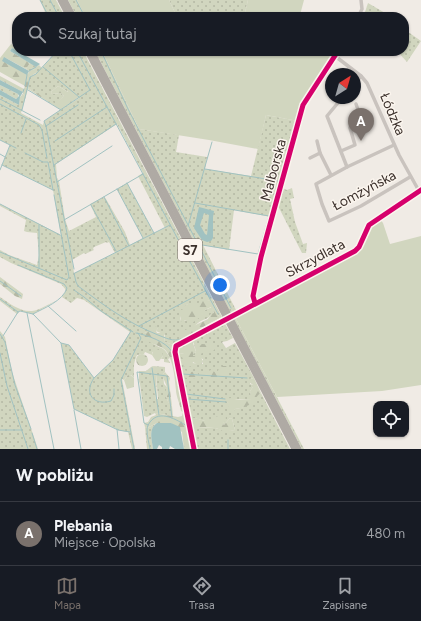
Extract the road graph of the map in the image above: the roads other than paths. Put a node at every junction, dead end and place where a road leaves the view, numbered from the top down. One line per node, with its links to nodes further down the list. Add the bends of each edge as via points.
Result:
1 (60, 0): 4 (highway)
2 (65, 0): 5 (highway)
3 (361, 0): 6 (street)
4 (66, 12)
5 (71, 12)
6 (360, 12)
7 (89, 56): 25 (highway, S7)
8 (95, 56): 26 (highway, S7)
9 (335, 56): 10 (street, Łódzka); 23 (street, Malborska, via 303,105 261,256 253,296)
10 (351, 68)
11 (361, 76): 15 (street, Łódzka, via 368,83)
12 (337, 104): 16 (street, via 327,116)
13 (356, 104): 16 (street, via 361,118 351,124 350,128 355,144)
14 (316, 141): 17 (street)
15 (394, 145): 19 (street); 21 (street, Łódzka)
16 (341, 151): 19 (street)
17 (320, 153): 18 (street); 20 (street)
18 (310, 158)
19 (347, 167): 20 (street)
20 (331, 176): 21 (street, Łomżyńska, via 316,184 329,221 362,206)
21 (410, 177): 22 (street, Łódzka)
22 (420, 191): 23 (street, Skrzydlata, via 368,225 357,249)
23 (255, 303): 24 (street, Skrzydlata, bridge, via 176,346)
24 (194, 449)
25 (294, 449)
26 (299, 449)

